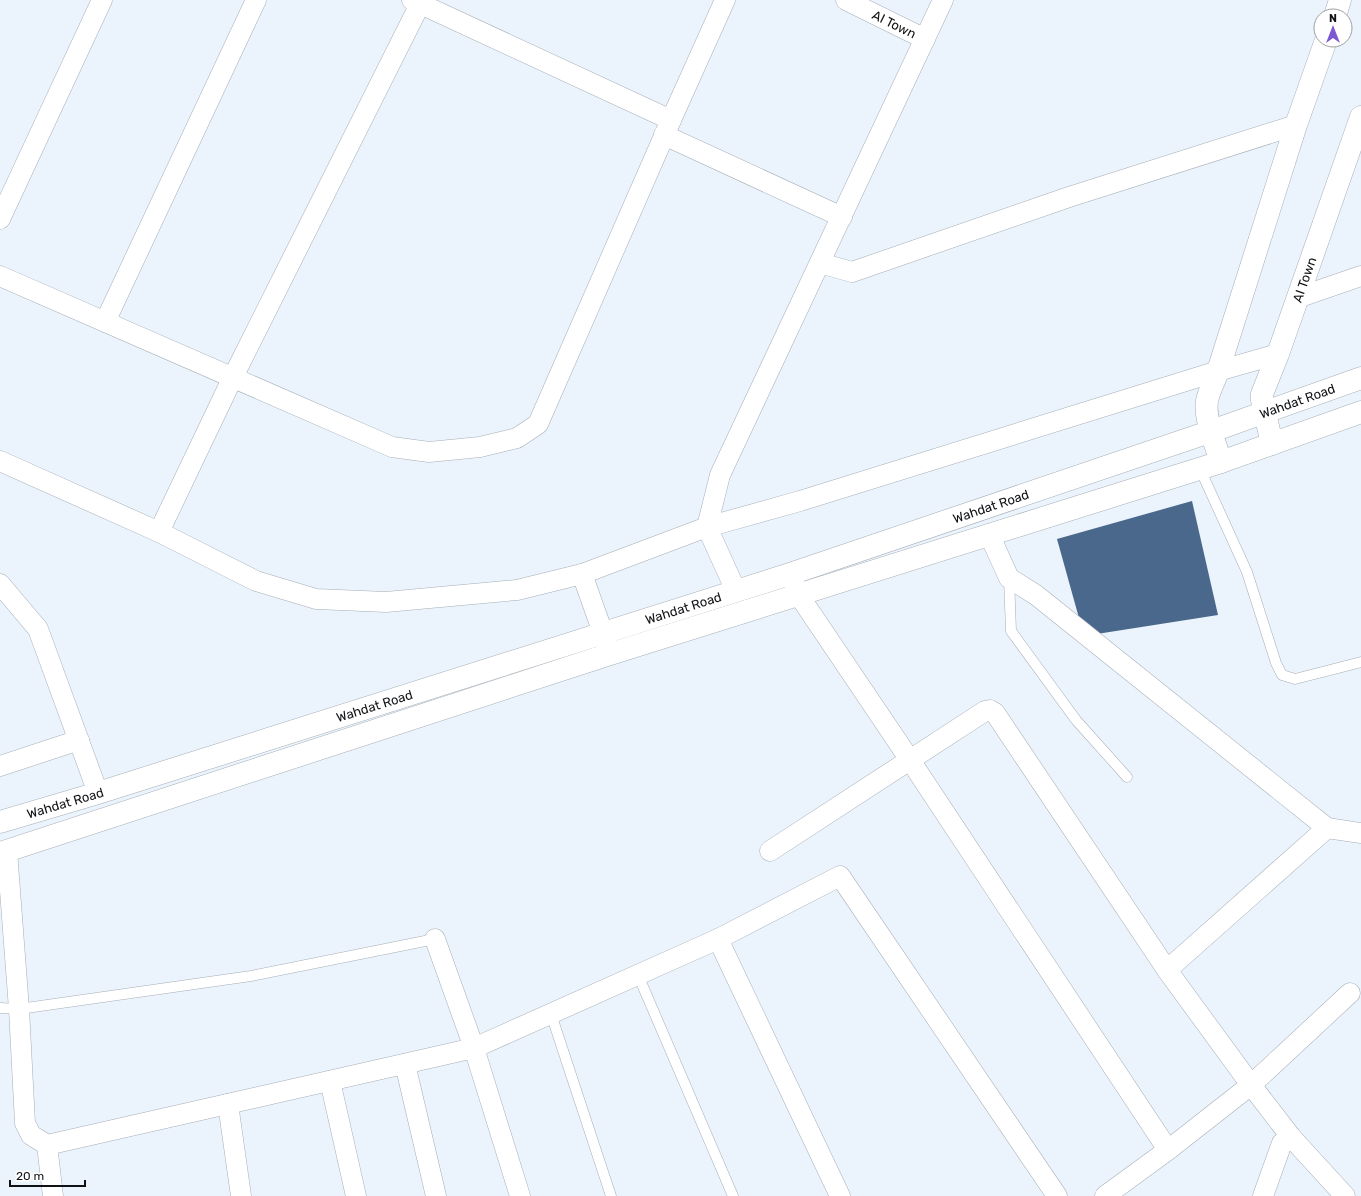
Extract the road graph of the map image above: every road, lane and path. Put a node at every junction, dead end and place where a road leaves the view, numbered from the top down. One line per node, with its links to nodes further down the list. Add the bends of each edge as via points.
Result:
1 (102, 0): 13 (street)
2 (256, 0): 18 (street)
3 (725, 0): 11 (street)
4 (846, 0): 7 (street, AI Town)
5 (943, 0): 7 (street, AI Town)
6 (416, 2): 11 (street); 21 (street)
7 (925, 39): 12 (street)
8 (1323, 48): 10 (main road)
9 (1361, 117): 17 (main road, AI Town)
10 (1296, 125): 14 (street, via 1069,197 852,272); 20 (main road)
11 (667, 127): 12 (street); 21 (street, via 538,424 517,438 480,447 429,452 392,447)
12 (842, 217): 14 (street)
13 (0, 219)
14 (820, 262): 30 (street, via 720,475)
15 (0, 276): 18 (street)
16 (1361, 276): 17 (street)
17 (1297, 298): 19 (main road, AI Town)
18 (105, 322): 21 (street)
19 (1278, 354): 20 (street); 23 (main road, AI Town, via 1262,394)
20 (1218, 371): 25 (main road, via 1207,401); 30 (street, via 800,501)
21 (232, 377): 31 (street)
22 (1361, 378): 23 (main road, Wahdat Road)
23 (1265, 412): 25 (main road, Wahdat Road); 26 (main road, AI Town)
24 (1361, 412): 26 (main road, Wahdat Road)
25 (1212, 431): 28 (main road); 34 (main road, Wahdat Road)
26 (1272, 444): 28 (main road, Wahdat Road)
27 (0, 461): 31 (street)
28 (1221, 462): 29 (main road, Wahdat Road)
29 (1200, 469): 32 (main road, Wahdat Road); 41 (lane, via 1247,572 1276,664 1282,675 1295,679)
30 (707, 527): 33 (street); 37 (street)
31 (159, 532): 33 (street, via 256,581 316,599 386,602 441,598 517,590)
32 (989, 534): 35 (street); 38 (main road, Wahdat Road)
33 (582, 574): 39 (street)
34 (790, 574): 37 (main road, Wahdat Road); 38 (street)
35 (1009, 578): 45 (lane, via 1011,631 1076,720); 48 (street, via 1036,594)
36 (0, 584): 42 (street, via 38,629)
37 (736, 591): 39 (main road, Wahdat Road)
38 (798, 594): 40 (main road, Wahdat Road); 43 (street)
39 (604, 632): 40 (street); 46 (main road, Wahdat Road)
40 (610, 654): 51 (main road, Wahdat Road)
41 (1361, 662)
42 (79, 740): 44 (street); 46 (street)
43 (910, 760): 50 (street); 54 (street, via 985,712 990,710 995,713); 66 (street)
44 (0, 766)
45 (1127, 778)
46 (98, 793): 47 (main road, Wahdat Road)
47 (0, 822)
48 (1327, 828): 49 (street); 54 (street)
49 (1361, 833)
50 (770, 851)
51 (4, 852): 57 (street)
52 (435, 939): 57 (lane, via 252,976); 59 (street)
53 (718, 939): 55 (street); 74 (street); 75 (street, via 840,876)
54 (1167, 970): 62 (street)
55 (638, 975): 58 (street); 73 (lane)
56 (1350, 993): 62 (street)
57 (10, 1009): 65 (street, via 25,1123 31,1135)
58 (551, 1014): 59 (street); 72 (lane)
59 (474, 1048): 60 (street); 71 (street)
60 (405, 1064): 61 (street); 70 (street)
61 (330, 1081): 63 (street); 69 (street)
62 (1251, 1085): 64 (street); 66 (street)
63 (228, 1104): 65 (street); 68 (street)
64 (1291, 1137): 77 (street, via 1282,1143); 78 (street)
65 (47, 1145): 67 (street)
66 (1168, 1150): 76 (street)
67 (53, 1196)
68 (241, 1196)
69 (356, 1196)
70 (436, 1196)
71 (520, 1196)
72 (611, 1196)
73 (733, 1196)
74 (840, 1196)
75 (1057, 1196)
76 (1105, 1196)
77 (1264, 1196)
78 (1345, 1196)

